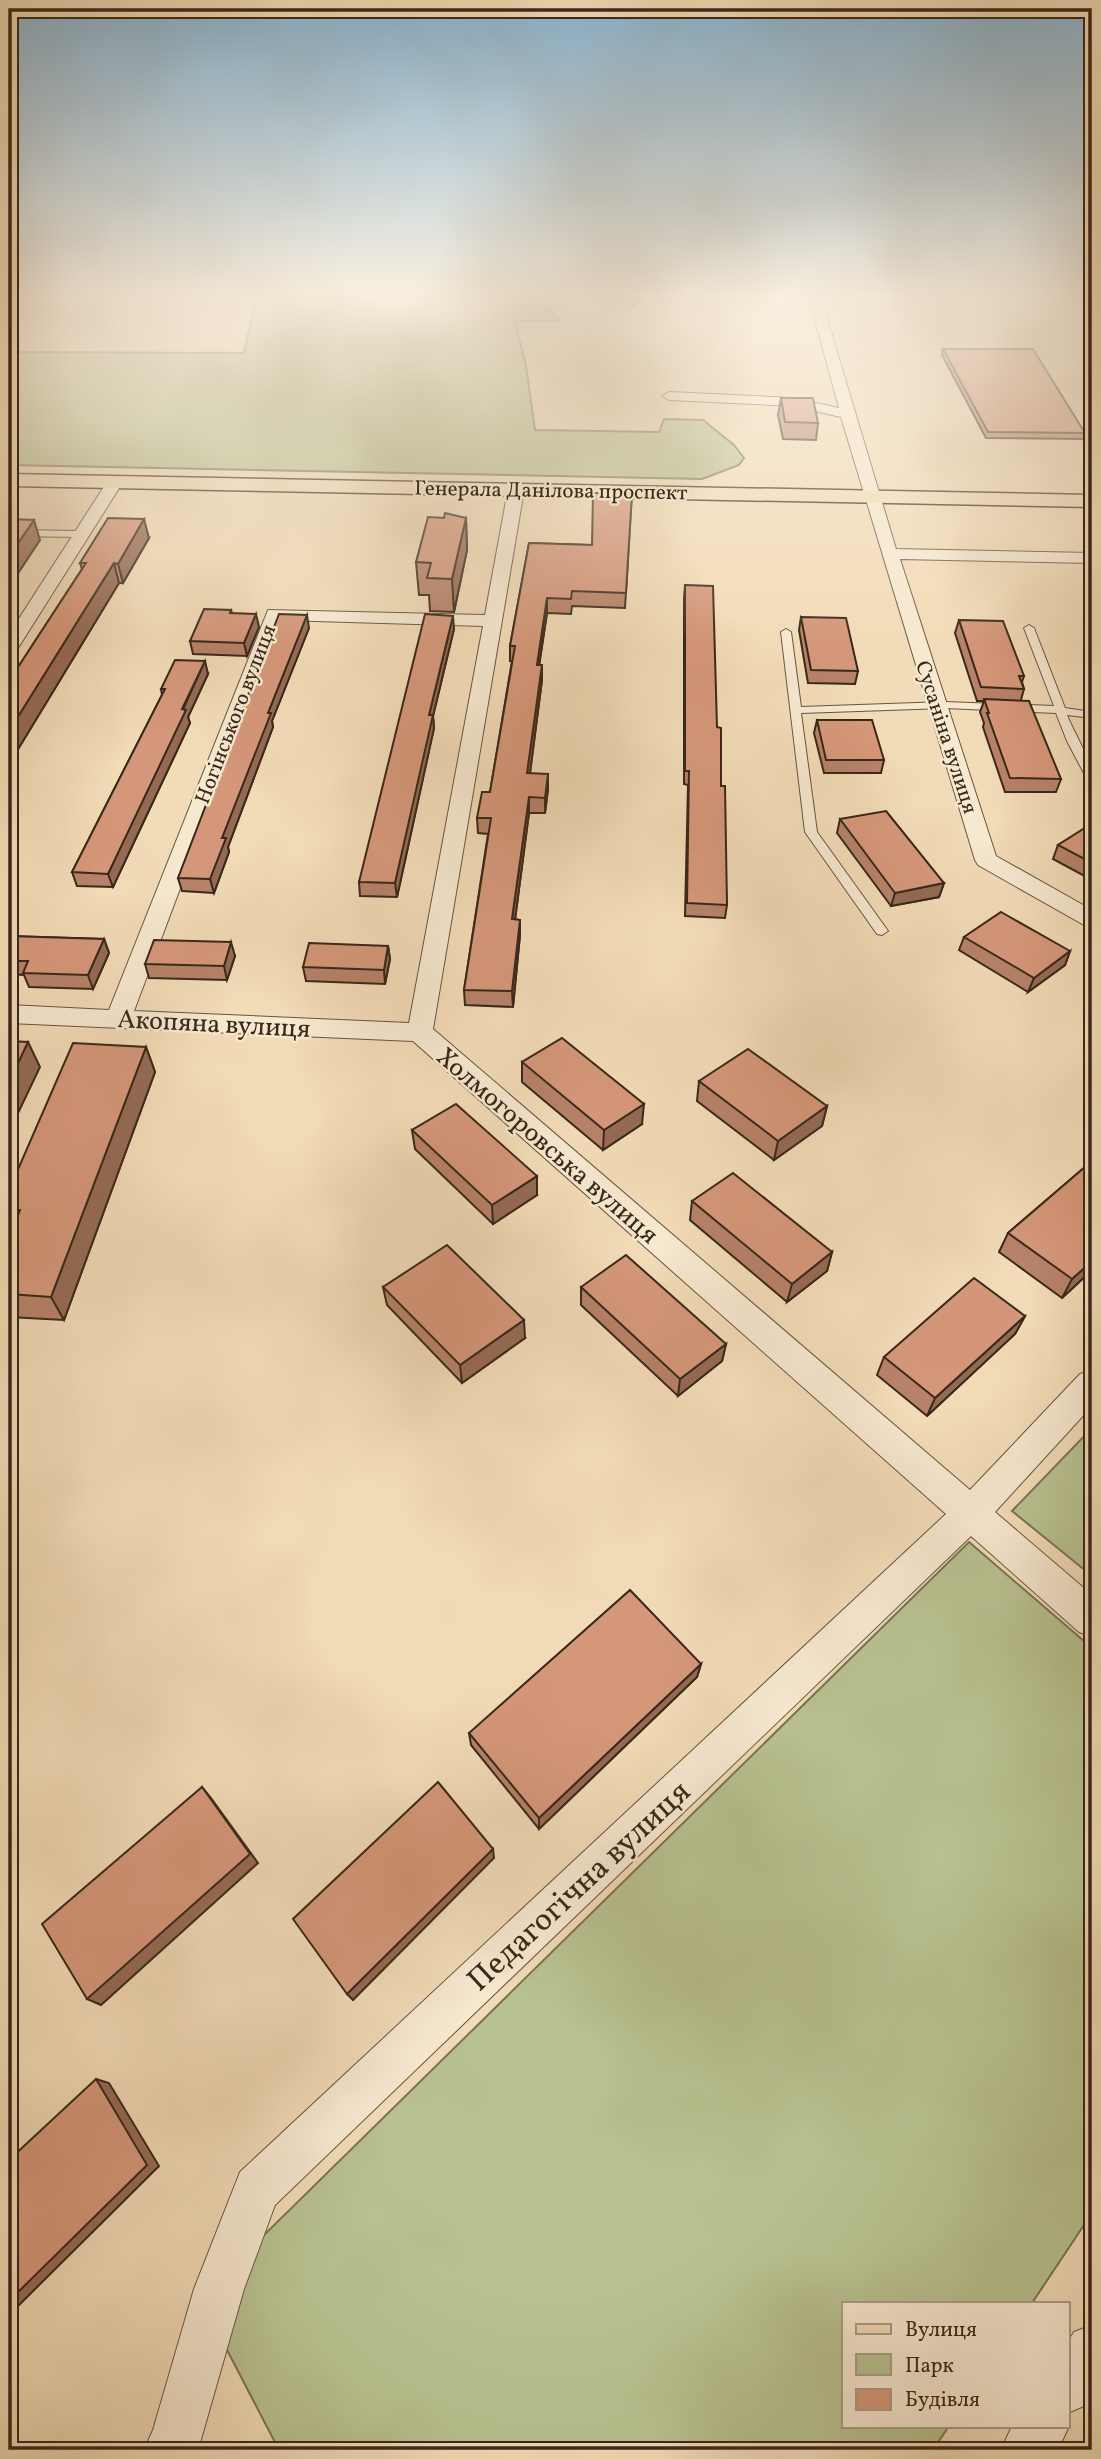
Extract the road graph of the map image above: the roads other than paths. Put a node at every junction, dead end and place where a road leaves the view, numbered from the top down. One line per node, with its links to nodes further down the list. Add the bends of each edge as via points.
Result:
1 (841, 413): 2 (street)
2 (847, 414): 6 (street, Сусаніна вулиця)
3 (9, 480): 4 (main road, Генерала Данілова проспект)
4 (115, 482): 5 (main road, Генерала Данілова проспект); 9 (street)
5 (516, 489): 6 (main road, Генерала Данілова проспект); 12 (street, Холмогоровська вулиця)
6 (870, 496): 7 (main road, Генерала Данілова проспект); 10 (street, Сусаніна вулиця)
7 (1092, 501)
8 (9, 533): 9 (lane)
9 (82, 534): 15 (street)
10 (889, 554): 11 (street); 16 (street, Сусаніна вулиця)
11 (1092, 558)
12 (494, 621): 24 (street, Ногінського вулиця, via 274,614); 25 (street, Холмогоровська вулиця)
13 (1029, 628): 17 (lane)
14 (786, 632): 18 (lane)
15 (9, 649)
16 (937, 705): 17 (lane); 18 (lane); 21 (street, Сусаніна вулиця, via 986,860)
17 (1060, 709): 19 (lane); 20 (lane)
18 (798, 710): 22 (lane, via 811,832)
19 (1092, 715)
20 (1092, 777)
21 (1092, 920)
22 (882, 931)
23 (9, 1014): 24 (street, Акопяна вулиця)
24 (118, 1019): 25 (street, Акопяна вулиця)
25 (420, 1032): 27 (street, Холмогоровська вулиця)
26 (1092, 1384): 27 (street, Педагогічна вулиця)
27 (970, 1514): 28 (street, Холмогоровська вулиця); 32 (street, Педагогічна вулиця, via 257,2189 219,2289)
28 (1092, 1619)
29 (1092, 2350): 30 (street)
30 (1070, 2384)
31 (1041, 2428): 33 (street)
32 (170, 2450)
33 (1027, 2450)

